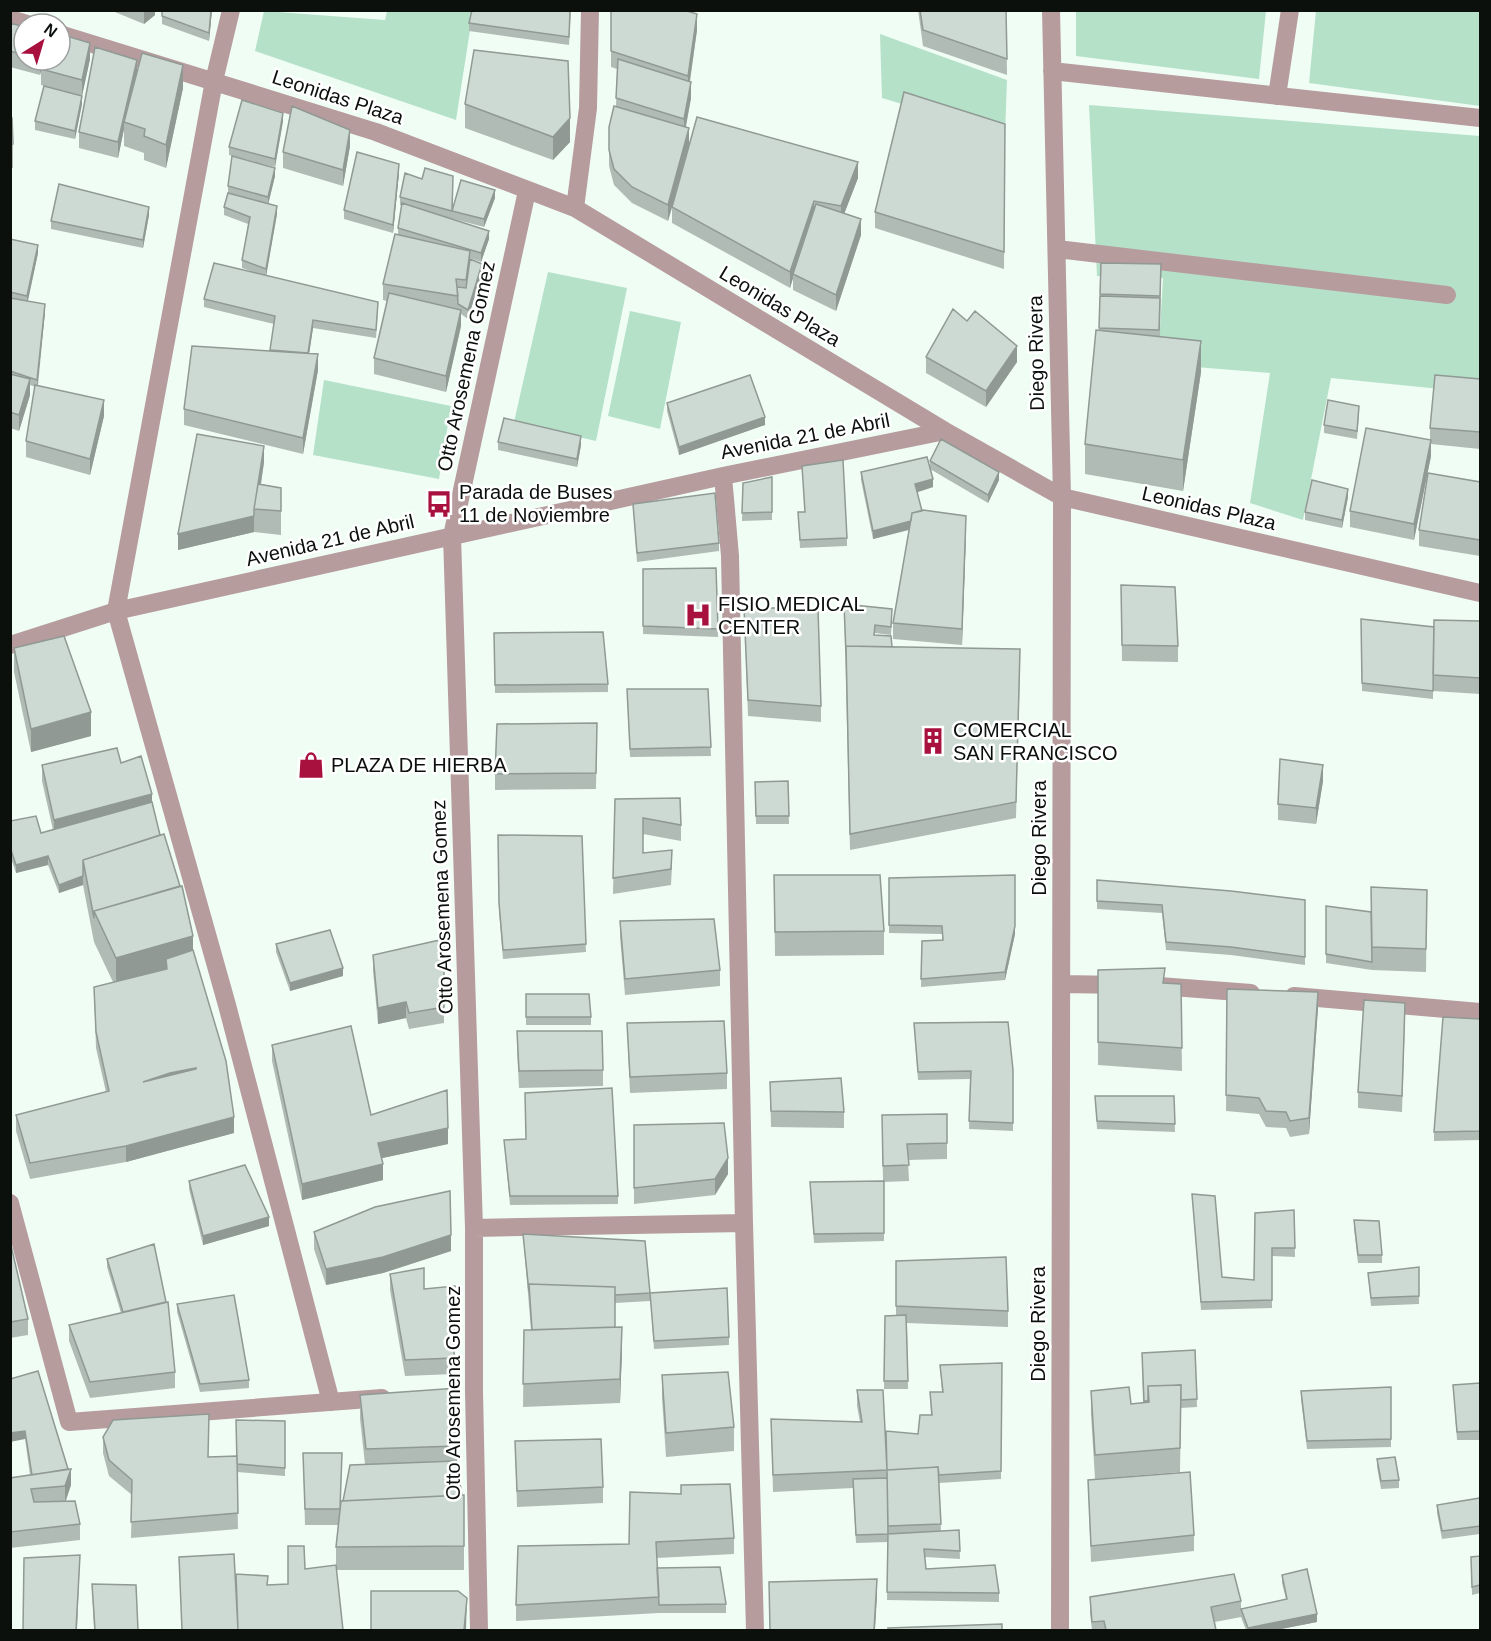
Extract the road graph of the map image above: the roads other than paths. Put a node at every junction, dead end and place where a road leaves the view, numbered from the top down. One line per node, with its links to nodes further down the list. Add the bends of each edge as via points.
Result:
1 (231, 10): 7 (street)
2 (590, 10): 11 (street, via 588,108)
3 (1051, 10): 6 (street, Diego Rivera)
4 (1290, 10): 8 (street)
5 (72, 38): 7 (street, Leonidas Plaza)
6 (1052, 71): 8 (street); 12 (street, Diego Rivera)
7 (214, 81): 10 (street, Leonidas Plaza, via 376,132); 19 (street)
8 (1277, 96): 9 (street)
9 (1480, 118)
10 (527, 190): 11 (street, Leonidas Plaza); 17 (street, Otto Arosemena Gomez)
11 (575, 208): 14 (street, Leonidas Plaza)
12 (1057, 249): 13 (street); 16 (street, Diego Rivera)
13 (1447, 295)
14 (945, 431): 15 (street, Avenida 21 de Abril); 16 (street, Leonidas Plaza)
15 (723, 476): 17 (street, Avenida 21 de Abril); 24 (street, via 730,556)
16 (1062, 497): 18 (street, Leonidas Plaza); 21 (street, Diego Rivera)
17 (452, 536): 19 (street, Avenida 21 de Abril); 25 (street, Otto Arosemena Gomez)
18 (1480, 593)
19 (116, 611): 20 (street, Avenida 21 de Abril); 27 (street, via 227,1005)
20 (10, 645)
21 (1061, 984): 22 (street, via 1168,986); 30 (street, Diego Rivera)
22 (1480, 1012)
23 (10, 1203): 27 (street, via 69,1422)
24 (744, 1223): 25 (street); 29 (street)
25 (474, 1228): 28 (street, Otto Arosemena Gomez, via 468,1392)
26 (402, 1397): 27 (street)
27 (331, 1402)
28 (478, 1630)
29 (755, 1630)
30 (1060, 1630)

